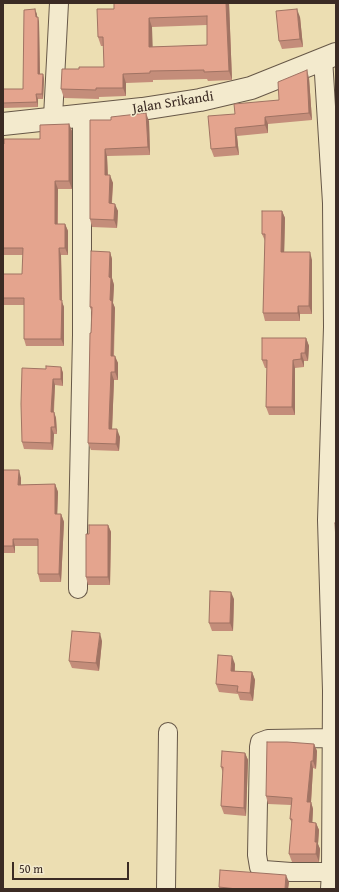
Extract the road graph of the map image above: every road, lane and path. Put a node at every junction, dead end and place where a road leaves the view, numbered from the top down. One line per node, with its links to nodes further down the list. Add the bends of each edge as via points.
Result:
1 (59, 3): 4 (street)
2 (330, 56): 3 (street, Jalan Srikandi, via 251,88 200,100); 6 (street)
3 (82, 115): 4 (street, Jalan Srikandi); 8 (street)
4 (53, 117): 5 (street, Jalan Srikandi)
5 (3, 124)
6 (334, 256): 7 (street)
7 (331, 520): 10 (street)
8 (78, 589)
9 (168, 732): 12 (street)
10 (331, 738): 11 (street); 11 (street, via 268,739 260,742 257,855 260,867 264,870)
11 (332, 877)
12 (166, 889)

